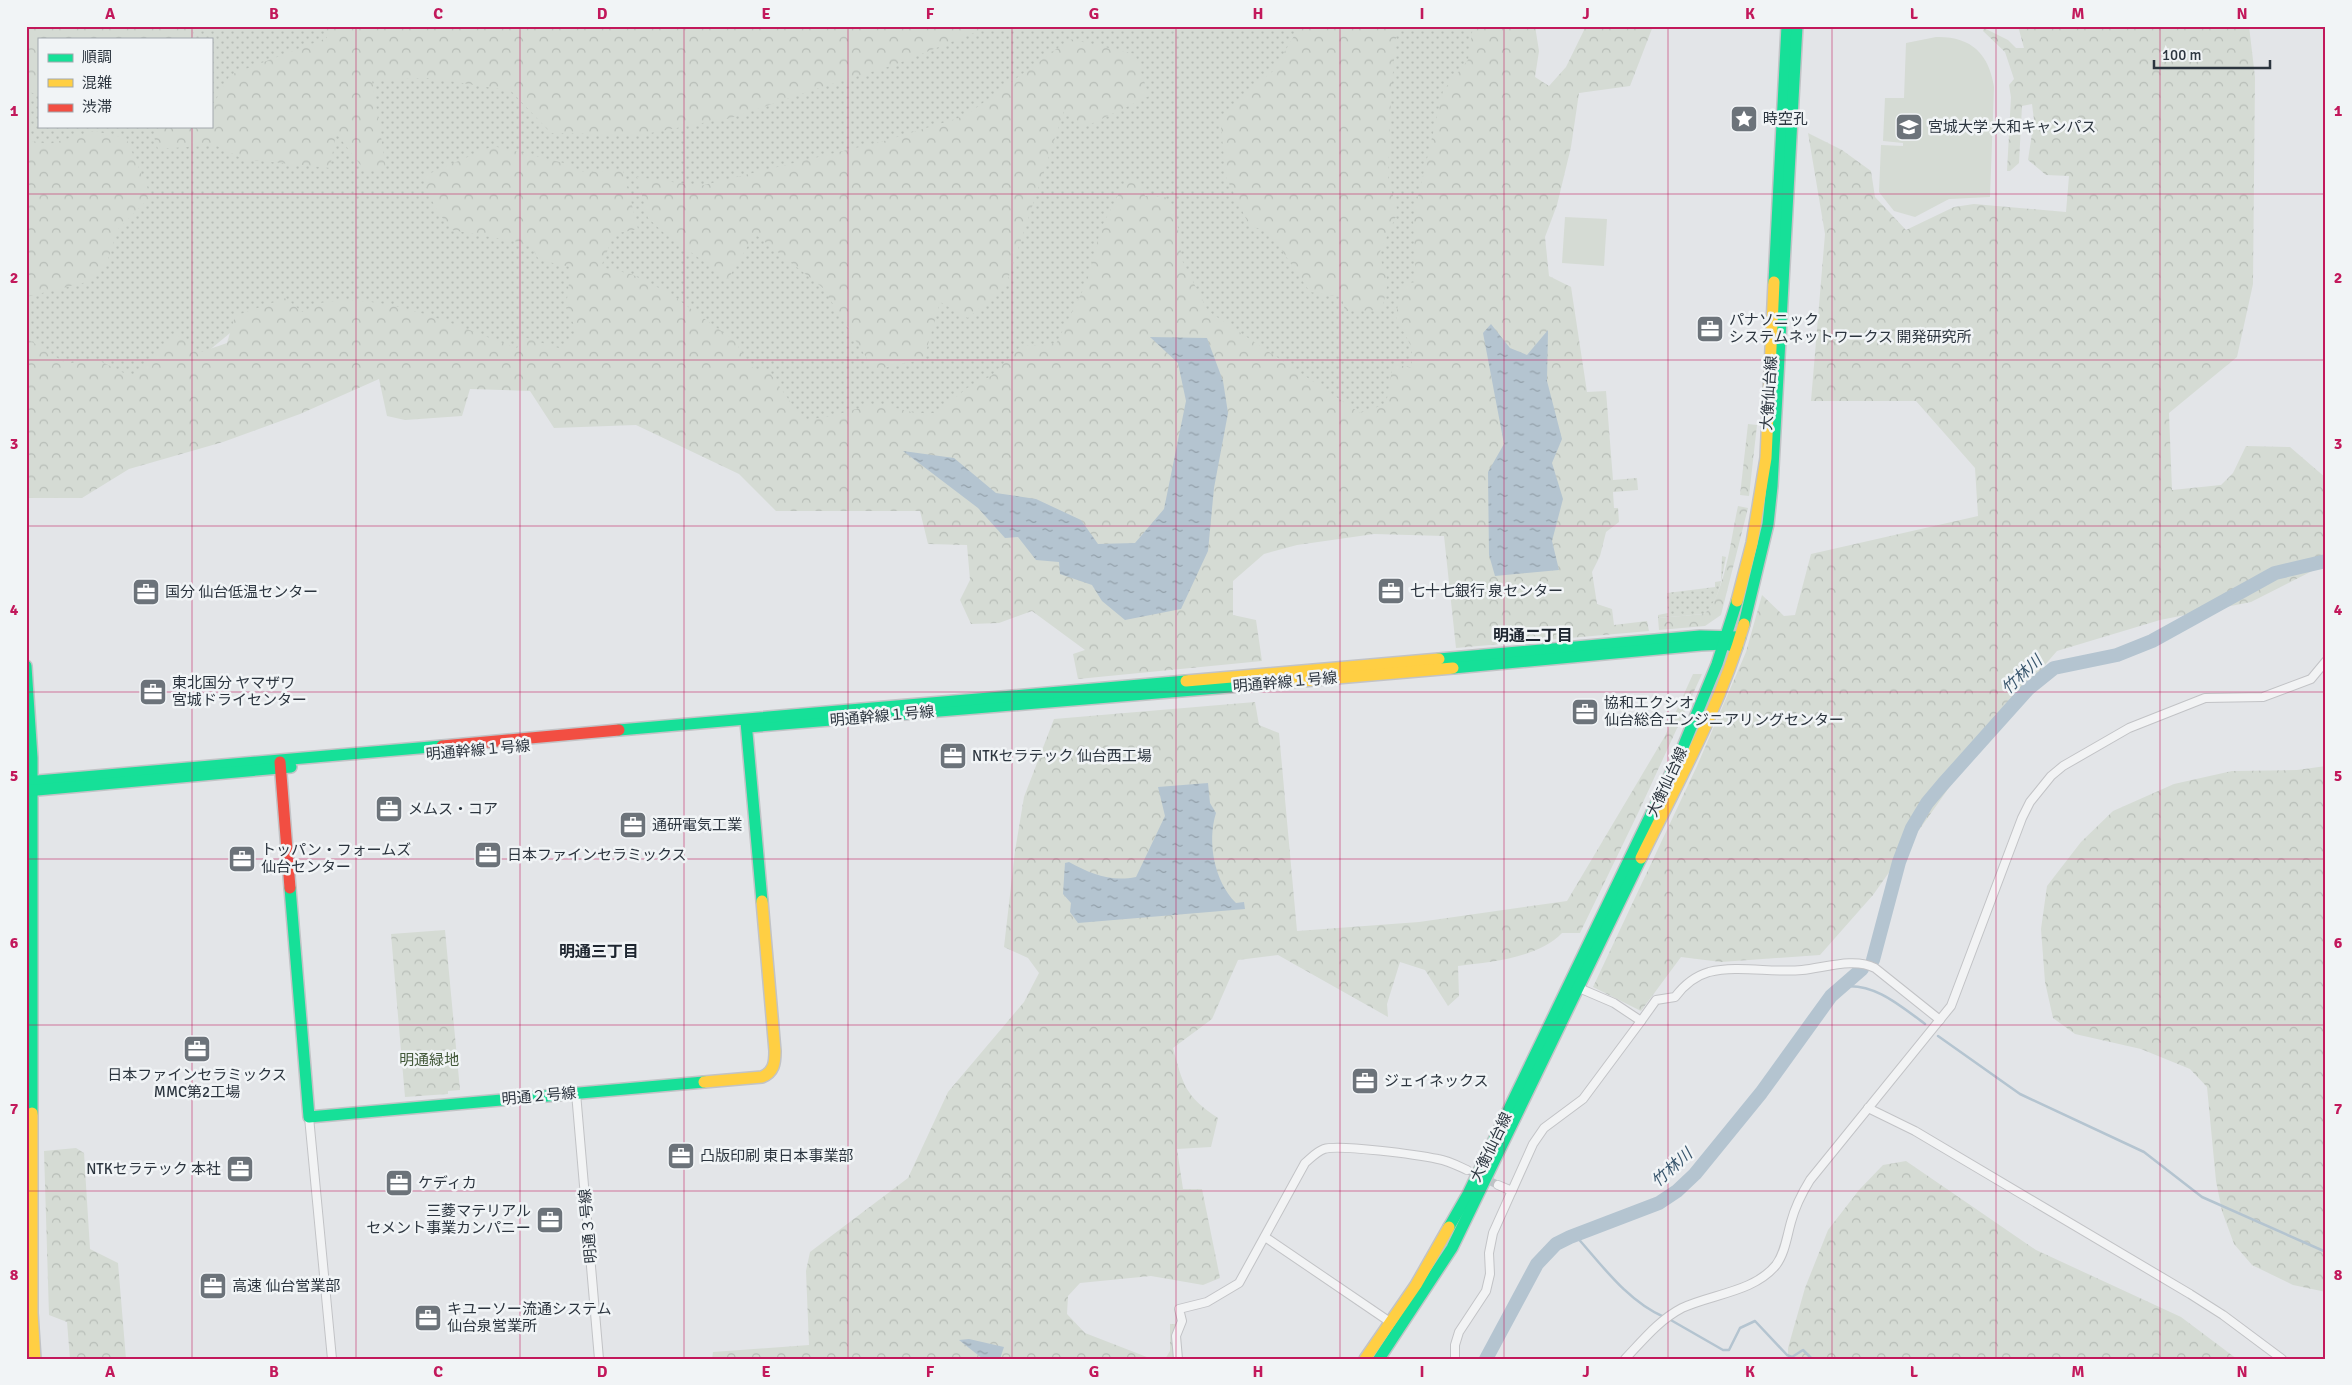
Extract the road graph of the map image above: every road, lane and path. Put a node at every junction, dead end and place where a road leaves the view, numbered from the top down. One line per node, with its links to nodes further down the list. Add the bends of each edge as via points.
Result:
1 (1786, 26): 3 (street, 大衡仙台線, via 1770,393 1762,483 1743,584)
2 (1797, 26): 4 (street, 大衡仙台線, via 1772,486 1768,524)
3 (1726, 639): 4 (street, 明通幹線１号線); 7 (street, 明通幹線１号線); 21 (street, 大衡仙台線, via 1703,704 1681,752 1468,1194 1416,1285)
4 (1739, 642): 10 (street, 大衡仙台線, via 1709,716)
5 (2326, 662): 11 (street, via 2311,679 2263,697 2205,698 2149,719 2120,732 2051,776 2030,802 2022,818 1951,1006)
6 (26, 666): 9 (street, via 32,758)
7 (746, 724): 8 (street, 明通幹線１号線); 13 (street, 明通２号線, via 776,1064 762,1077)
8 (280, 764): 9 (street, 明通幹線１号線); 15 (street)
9 (29, 787): 20 (street)
10 (1580, 988): 12 (street, via 1614,1002); 27 (street, 大衡仙台線, via 1452,1248)
11 (1940, 1020): 12 (street, via 1875,968 1866,964 1850,964 1780,972 1709,972 1683,987 1675,996 1656,1000); 14 (street)
12 (1641, 1021): 18 (street, via 1583,1099 1544,1128 1533,1144)
13 (576, 1093): 15 (street, 明通２号線); 24 (street, 明通３号線)
14 (1868, 1108): 29 (street, via 1810,1180 1794,1214 1780,1259 1772,1269 1748,1285 1696,1302 1672,1314); 30 (street, via 1915,1132 2223,1314)
15 (309, 1117): 23 (street)
16 (1467, 1170): 19 (street, via 1440,1159 1336,1147 1324,1149 1305,1163)
17 (1498, 1185): 18 (street)
18 (1512, 1191): 28 (street, via 1493,1233 1488,1253 1490,1274 1486,1291 1459,1332 1455,1345)
19 (1265, 1237): 21 (street); 25 (street, via 1239,1283 1207,1302 1179,1310 1182,1321 1176,1336)
20 (29, 1313): 22 (street)
21 (1390, 1322): 26 (street, 大衡仙台線)
22 (35, 1359)
23 (332, 1359)
24 (600, 1359)
25 (1178, 1359)
26 (1365, 1359)
27 (1379, 1359)
28 (1456, 1359)
29 (1625, 1359)
30 (2282, 1359)

